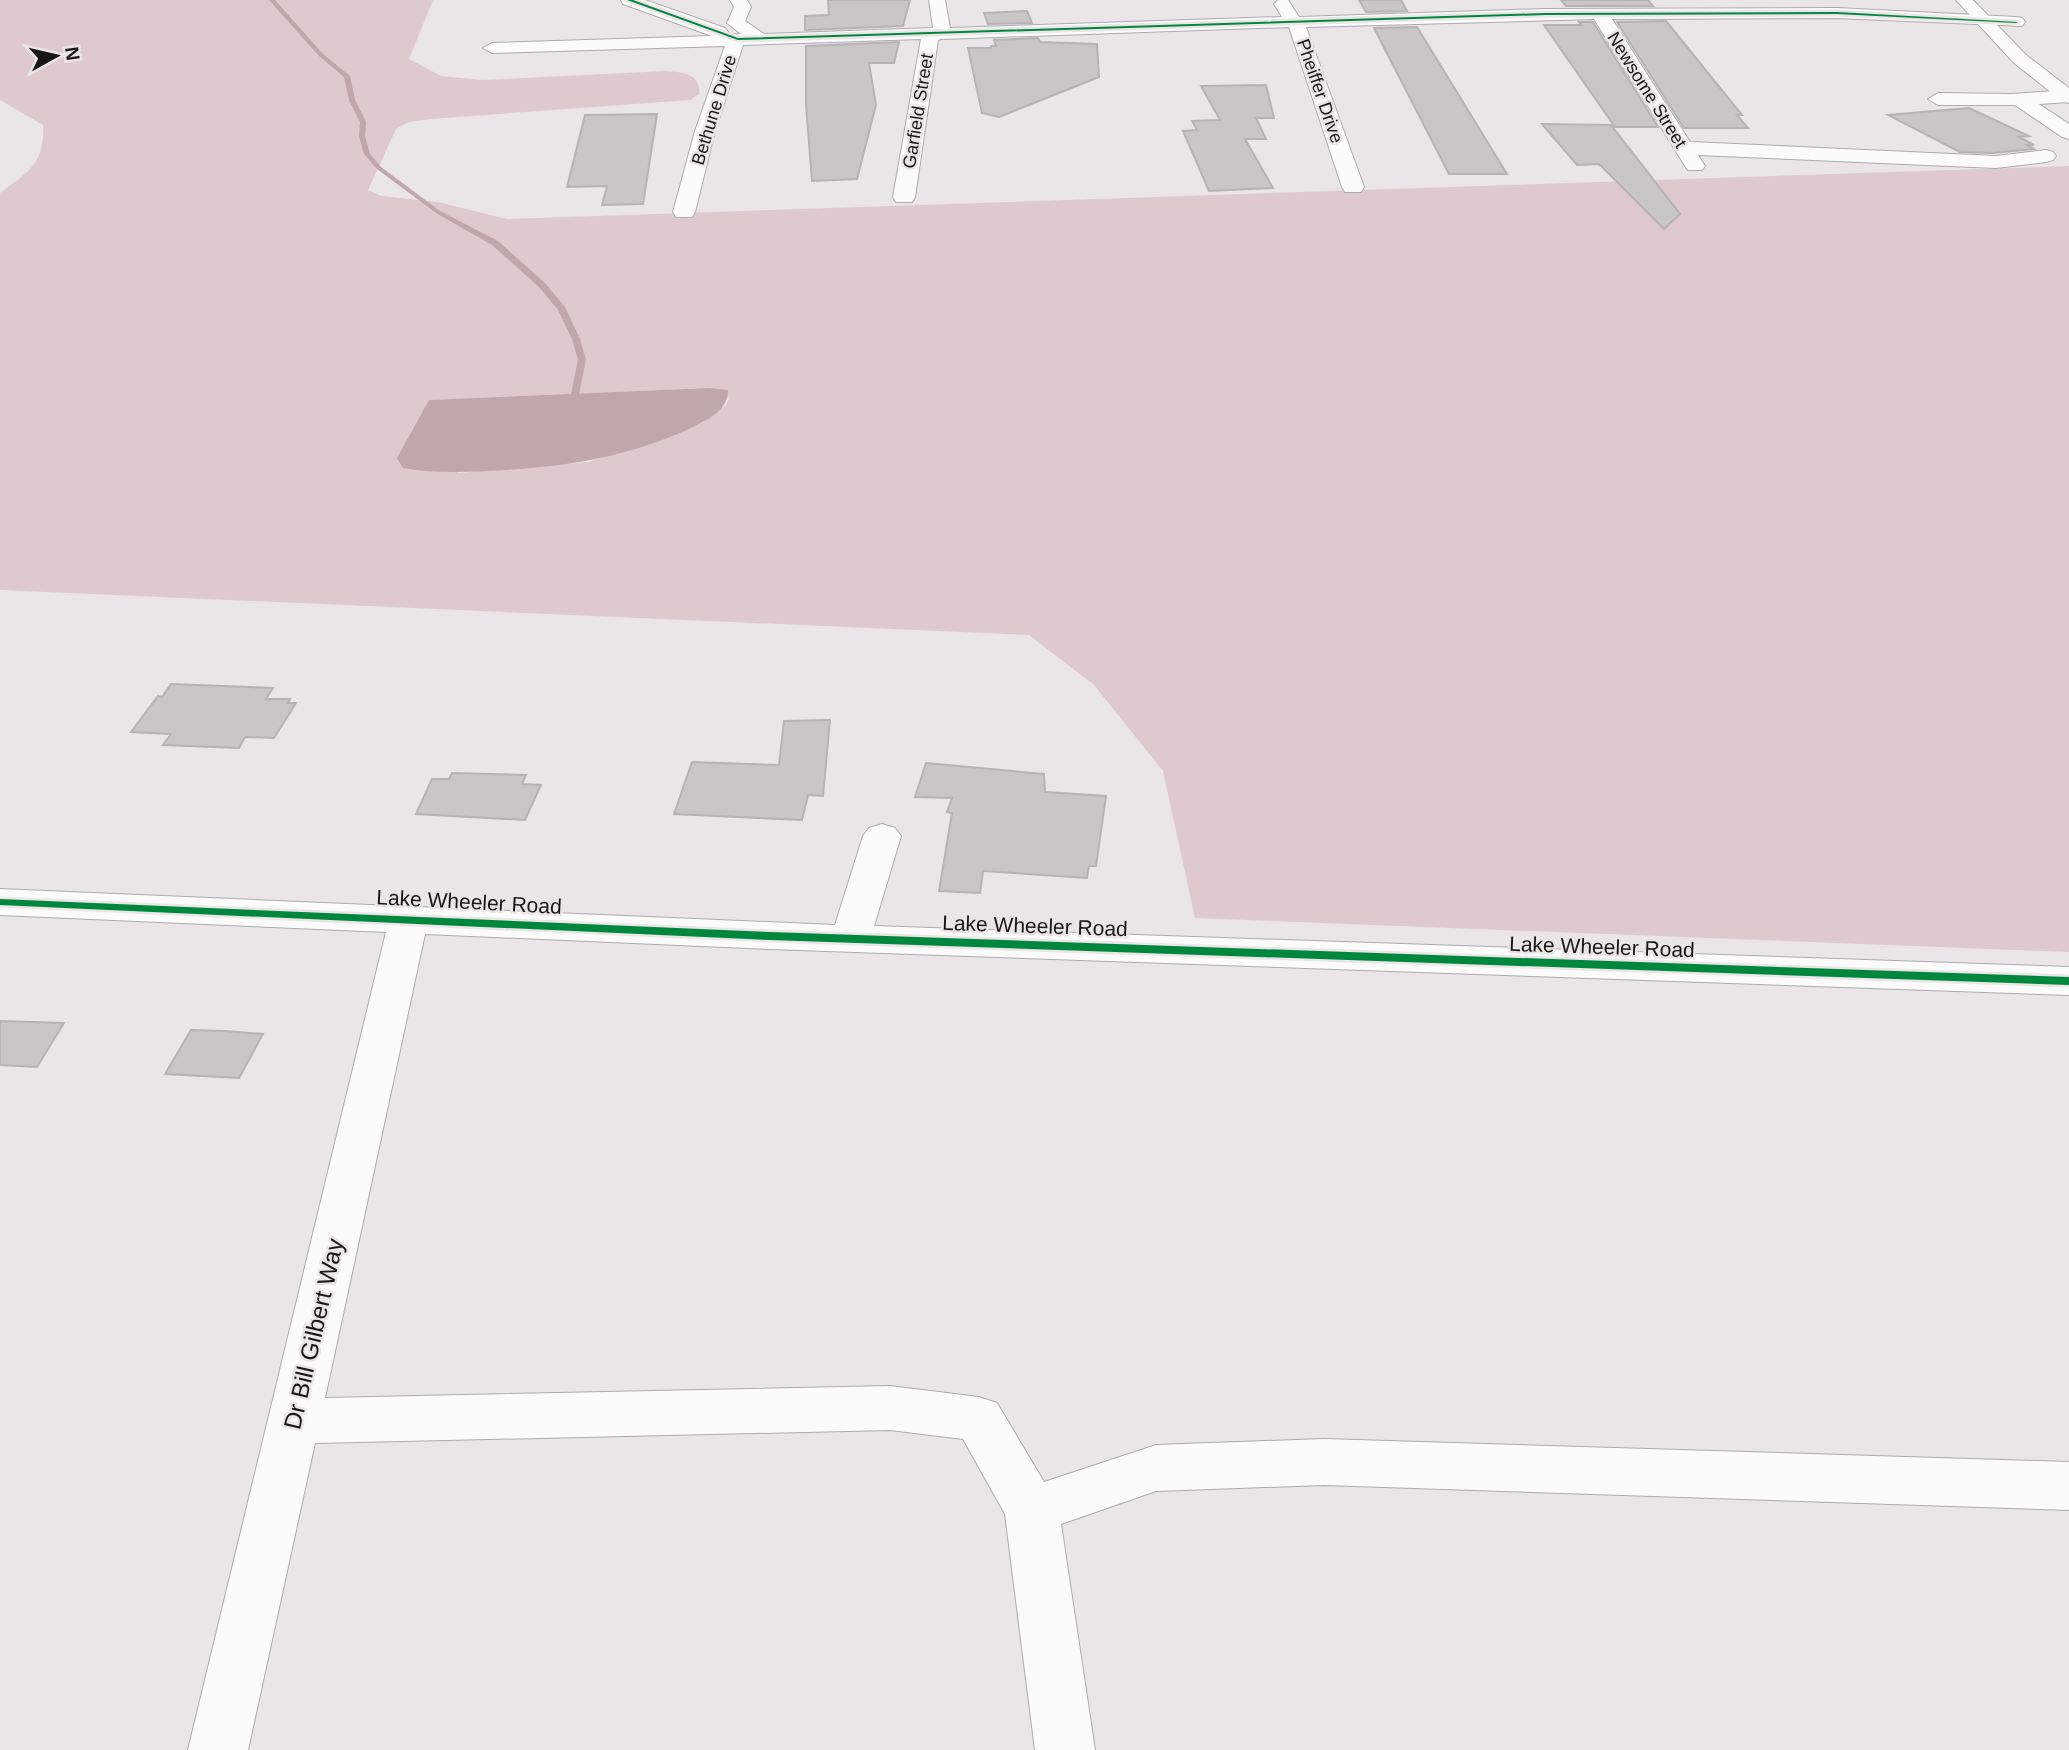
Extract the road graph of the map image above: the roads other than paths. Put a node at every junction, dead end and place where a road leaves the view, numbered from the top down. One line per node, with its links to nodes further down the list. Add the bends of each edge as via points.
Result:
1 (629, 0): 13 (street, Bethune Drive)
2 (738, 0): 13 (street, via 743,6 736,23)
3 (937, 0): 11 (street)
4 (1279, 0): 9 (street, Pheiffer Drive)
5 (1964, 0): 8 (street)
6 (1998, 0): 10 (street)
7 (1600, 14): 8 (street, via 1848,13); 9 (street); 19 (street, Newsome Street, via 1690,157 1983,162)
8 (1981, 20): 10 (street); 15 (street)
9 (1295, 22): 11 (street); 20 (street, Pheiffer Drive)
10 (2016, 22): 12 (street)
11 (942, 32): 13 (street); 21 (street, Garfield Street, via 930,37)
12 (2032, 37)
13 (748, 38): 14 (street); 22 (street, Bethune Drive, via 731,51)
14 (492, 48)
15 (2069, 97): 17 (street)
16 (1938, 99): 17 (street)
17 (2020, 100): 18 (street)
18 (2069, 133)
19 (2046, 156)
20 (1353, 187)
21 (904, 197)
22 (684, 212)
23 (882, 836): 26 (street)
24 (0, 902): 25 (street, Lake Wheeler Road)
25 (409, 918): 26 (street, Lake Wheeler Road); 28 (street, Dr Bill Gilbert Way)
26 (851, 939): 27 (street, Lake Wheeler Road)
27 (2069, 981)
28 (293, 1421): 30 (street, via 890,1408 979,1419); 31 (street, Dr Bill Gilbert Way)
29 (2069, 1486): 30 (street, via 1324,1462 1156,1468)
30 (1032, 1510): 32 (street)
31 (218, 1750)
32 (1065, 1750)

